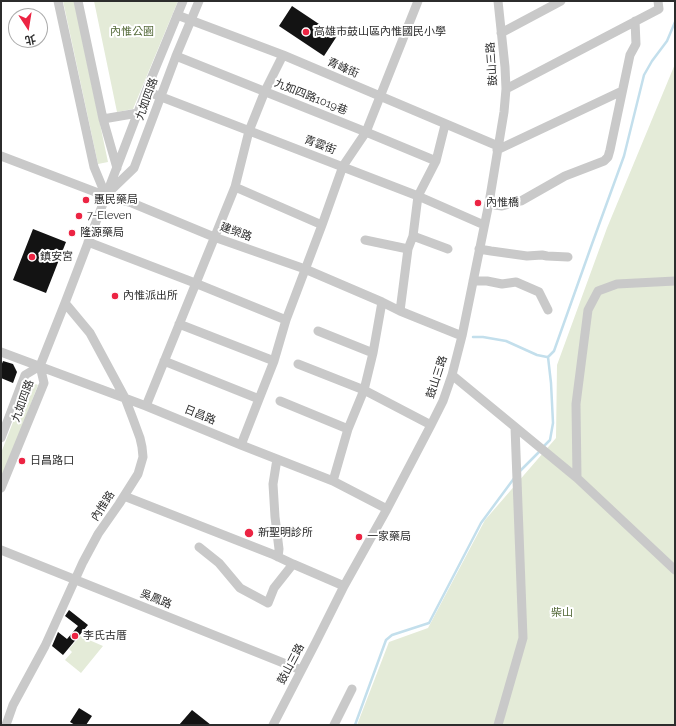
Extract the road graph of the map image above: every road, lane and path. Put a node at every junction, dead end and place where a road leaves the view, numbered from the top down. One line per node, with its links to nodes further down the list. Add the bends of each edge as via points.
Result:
1 (58, 1): 32 (street, via 94,167)
2 (78, 1): 22 (street)
3 (183, 1): 9 (street, 九如四路)
4 (199, 1): 10 (street, 九如四路)
5 (418, 1): 19 (street)
6 (498, 1): 12 (street, 鼓山三路)
7 (561, 1): 12 (street)
8 (658, 1): 11 (street, via 659,9)
9 (177, 15): 10 (street, 青峰街); 16 (street, 九如四路)
10 (191, 21): 13 (street, 青峰街); 14 (street, 九如四路)
11 (635, 21): 15 (street); 18 (street, via 636,44 630,55)
12 (501, 33): 15 (street, 鼓山三路)
13 (283, 55): 17 (street); 19 (street, 青峰街)
14 (176, 56): 17 (street, 九如四路1019巷); 20 (street, 九如四路)
15 (506, 89): 26 (street, 鼓山三路)
16 (146, 91): 20 (street, 青雲街); 21 (street, 九如四路)
17 (265, 91): 24 (street); 25 (street, 九如四路1019巷)
18 (622, 91): 26 (street); 34 (street, via 610,150 604,161 565,176 521,201 502,206)
19 (379, 96): 23 (street, 青峰街); 25 (street)
20 (161, 97): 24 (street, 青雲街); 32 (street, 九如四路, via 134,168)
21 (138, 113): 22 (street, 九如四路); 30 (street, 九如四路)
22 (103, 119): 30 (street)
23 (445, 125): 26 (street, 青峰街); 28 (street)
24 (249, 131): 29 (street, 青雲街); 31 (street)
25 (366, 132): 28 (street, 九如四路1019巷); 29 (street)
26 (498, 148): 34 (street, 鼓山三路)
27 (1, 156): 32 (street, 建榮路)
28 (436, 161): 33 (street)
29 (343, 166): 33 (street, 青雲街); 35 (street)
30 (116, 168): 32 (street, 九如四路)
31 (235, 187): 35 (street); 38 (street)
32 (106, 196): 38 (street, 建榮路, via 132,203); 40 (street, 九如四路)
33 (418, 196): 36 (street, 青雲街); 37 (street)
34 (489, 203): 36 (street, 鼓山三路)
35 (322, 225): 45 (street)
36 (484, 225): 42 (street, 鼓山三路)
37 (413, 236): 41 (street); 43 (street)
38 (214, 237): 45 (street, 建榮路); 48 (street)
39 (365, 240): 41 (street)
40 (88, 242): 48 (street); 50 (street, 九如四路)
41 (408, 249): 52 (street)
42 (479, 249): 44 (street, via 527,256); 46 (street, 鼓山三路)
43 (448, 250)
44 (568, 257)
45 (305, 269): 49 (street, 建榮路); 53 (street)
46 (473, 281): 51 (street, via 502,284 516,282 539,292); 56 (street, 鼓山三路)
47 (675, 281): 75 (street, via 617,284 598,290 588,310 576,404)
48 (195, 283): 53 (street); 54 (street)
49 (382, 302): 52 (street, 建榮路); 58 (street)
50 (65, 303): 62 (street, 九如四路); 65 (street, 內惟路, via 90,333)
51 (548, 310)
52 (400, 311): 56 (street, 建榮路)
53 (286, 320): 60 (street)
54 (179, 324): 59 (street); 60 (street)
55 (318, 330): 58 (street)
56 (462, 336): 63 (street, 鼓山三路)
57 (1, 352): 62 (street, 日昌路)
58 (372, 353): 64 (street)
59 (164, 361): 66 (street); 68 (street)
60 (274, 361): 66 (street)
61 (298, 364): 64 (street)
62 (40, 366): 65 (street, 日昌路); 72 (street, 九如四路, via 25,375); 77 (street, 九如四路, via 44,383)
63 (452, 375): 69 (street, 鼓山三路); 70 (street)
64 (364, 390): 69 (street); 71 (street)
65 (124, 398): 68 (street, 日昌路); 78 (street, 內惟路, via 140,438 143,457 138,474)
66 (259, 399): 73 (street)
67 (280, 401): 71 (street)
68 (146, 406): 73 (street, 日昌路)
69 (431, 425): 79 (street, 鼓山三路)
70 (516, 427): 75 (street); 92 (street, via 523,638)
71 (348, 428): 76 (street)
72 (1, 438)
73 (241, 445): 74 (street, 日昌路)
74 (278, 459): 76 (street, 日昌路); 82 (street, via 273,484)
75 (577, 478): 84 (street)
76 (332, 481): 79 (street, 日昌路)
77 (1, 488)
78 (124, 496): 82 (street); 85 (street, 內惟路, via 98,534)
79 (387, 509): 86 (street, 鼓山三路)
80 (199, 547): 83 (street, via 219,563 240,588 268,603 274,588)
81 (1, 550): 85 (street, 吳鳳路)
82 (278, 557): 83 (street)
83 (293, 564): 86 (street)
84 (675, 570)
85 (76, 580): 87 (street, 吳鳳路); 89 (street, 內惟路, via 45,646 13,705)
86 (344, 586): 87 (street, 鼓山三路)
87 (301, 670): 90 (street, 鼓山三路)
88 (352, 689): 91 (street)
89 (6, 725)
90 (272, 725)
91 (334, 725)
92 (498, 725)

